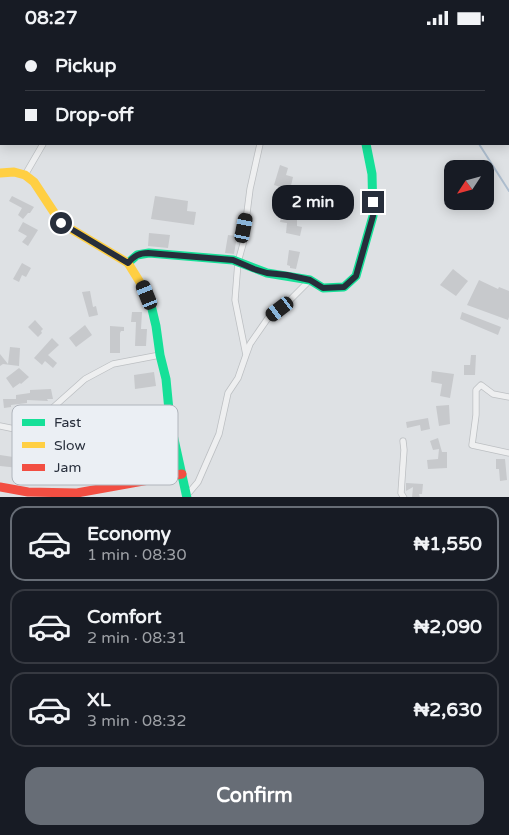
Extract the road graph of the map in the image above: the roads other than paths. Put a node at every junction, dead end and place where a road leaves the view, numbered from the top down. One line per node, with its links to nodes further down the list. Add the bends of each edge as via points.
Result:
1 (42, 145): 5 (street)
2 (260, 145): 6 (street)
3 (366, 145): 8 (street, via 372,174 373,216 356,276 344,287 323,288)
4 (0, 173): 5 (street)
5 (25, 175): 7 (street, via 34,182 61,223)
6 (238, 262): 7 (street, via 141,253); 8 (street, via 267,273); 10 (street, via 235,300)
7 (128, 263): 9 (street, via 143,285 151,305)
8 (310, 280): 10 (street, via 268,319)
9 (160, 355): 12 (street, via 113,364 85,379); 13 (street)
10 (246, 355): 22 (street, via 238,378 228,393 219,434 198,482)
11 (509, 397): 15 (street, via 492,394 481,385 476,390 472,445)
12 (55, 405)
13 (168, 405)
14 (403, 441): 23 (street, via 401,493)
15 (509, 453)
16 (178, 456): 17 (street)
17 (182, 474): 18 (street); 22 (street)
18 (178, 475)
19 (128, 485): 21 (street)
20 (0, 487): 21 (street, via 28,493)
21 (79, 495)
22 (187, 496)
23 (404, 497)

